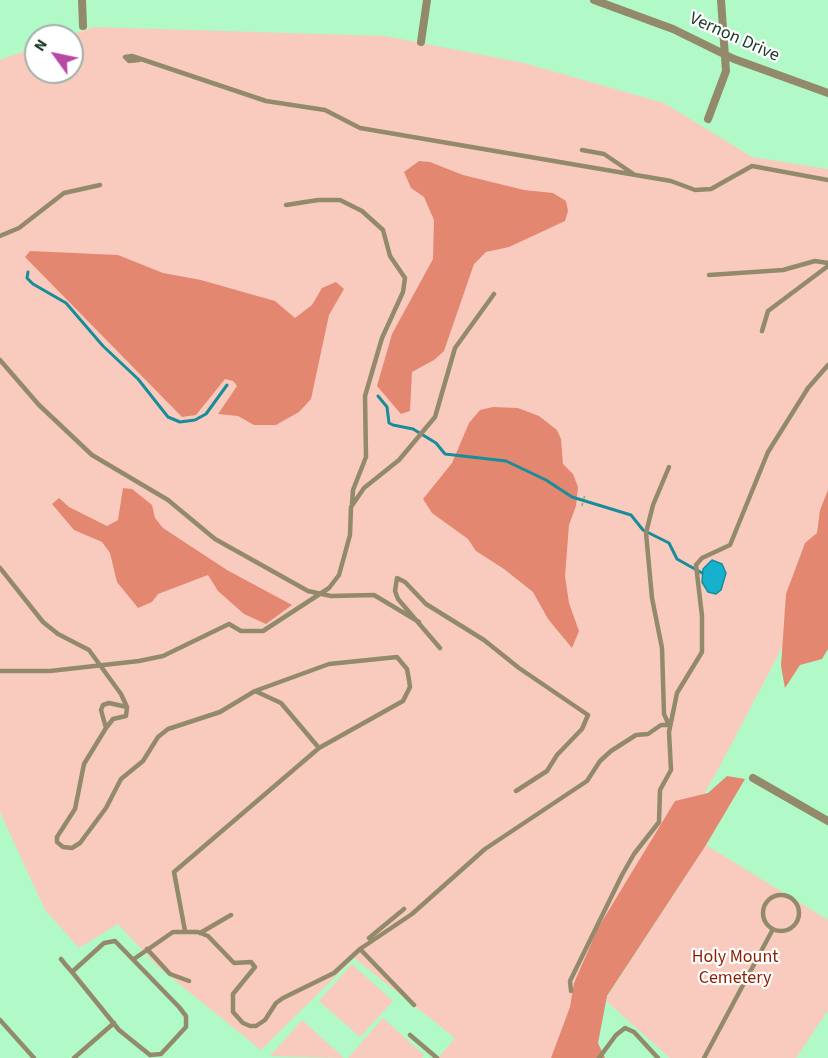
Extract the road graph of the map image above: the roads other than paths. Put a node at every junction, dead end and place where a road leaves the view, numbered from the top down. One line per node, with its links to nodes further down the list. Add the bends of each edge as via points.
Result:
1 (82, 0): 5 (street)
2 (427, 0): 6 (street)
3 (594, 0): 7 (street, Vernon Drive, via 673,29)
4 (721, 0): 7 (street)
5 (83, 24)
6 (422, 42)
7 (723, 55): 9 (street, Vernon Drive); 10 (street, via 726,71)
8 (139, 60): 12 (lane, via 266,101 325,110 360,128)
9 (828, 93)
10 (708, 119)
11 (582, 150): 12 (lane, via 604,154)
12 (639, 177): 13 (lane, via 702,190 752,166)
13 (828, 180)
14 (100, 184): 16 (lane, via 64,193 19,228)
15 (286, 205): 24 (lane, via 340,200 362,210 383,230 390,256 405,278 365,396 367,447)
16 (0, 236)
17 (828, 264): 18 (lane, via 815,261 783,270); 20 (lane, via 768,311)
18 (708, 275)
19 (494, 294): 24 (lane, via 455,348 435,417 399,460 364,488)
20 (762, 331)
21 (0, 360): 26 (lane, via 39,405 92,455 168,500 215,539 288,581)
22 (828, 365): 33 (lane, via 808,388 768,452 730,545 702,558 696,566 702,652 684,678)
23 (669, 467): 33 (lane, via 652,505 646,533 652,598 663,648 664,714)
24 (351, 507): 26 (lane, via 350,535 339,575)
25 (0, 568): 29 (lane, via 43,622 81,644)
26 (320, 594): 27 (lane, via 374,595); 29 (lane, via 262,631 241,631 229,624 163,656)
27 (419, 622): 28 (lane); 37 (lane, via 395,591 397,578 426,604 483,639 588,715 582,729 547,771)
28 (440, 648)
29 (99, 664): 30 (lane, via 50,671); 32 (lane)
30 (0, 671)
31 (255, 691): 34 (lane, via 220,712 168,729 158,737 143,761 121,779 106,808 80,843 72,848 63,847 57,837 75,809 84,764); 35 (lane, via 280,703); 35 (lane, via 329,664 397,657 407,669 410,687 403,702)
32 (127, 707): 34 (lane, via 126,716 113,719); 34 (lane, via 103,705)
33 (669, 725): 45 (lane, via 636,735 610,752 587,781 485,849 412,914); 50 (lane, via 671,770 660,790 659,822 622,875 570,981)
34 (106, 728)
35 (319, 748): 42 (lane, via 174,872)
36 (753, 778): 38 (street)
37 (516, 791)
38 (827, 817)
39 (404, 909): 45 (lane)
40 (231, 915): 43 (lane)
41 (773, 930): 41 (lane, via 789,930 798,921 799,910 788,897 772,898 764,907 764,917); 60 (lane)
42 (185, 931): 43 (lane); 44 (lane, via 173,932)
43 (200, 933): 45 (lane, via 208,936 234,963 250,962 255,967 233,994 233,1012 250,1026 265,1020 283,998 334,973)
44 (147, 949): 47 (lane); 49 (lane, via 170,974)
45 (360, 949): 51 (lane)
46 (61, 959): 48 (lane)
47 (134, 959): 48 (lane, via 111,941); 53 (lane, via 188,1022 158,1056 142,1050)
48 (72, 972): 53 (lane)
49 (189, 981)
50 (571, 992)
51 (414, 1005)
52 (0, 1020): 55 (lane)
53 (114, 1023): 56 (lane)
54 (410, 1035): 57 (lane)
55 (34, 1058)
56 (74, 1058)
57 (437, 1058)
58 (599, 1058): 59 (lane, via 625,1028 634,1032)
59 (658, 1058)
60 (704, 1058)

